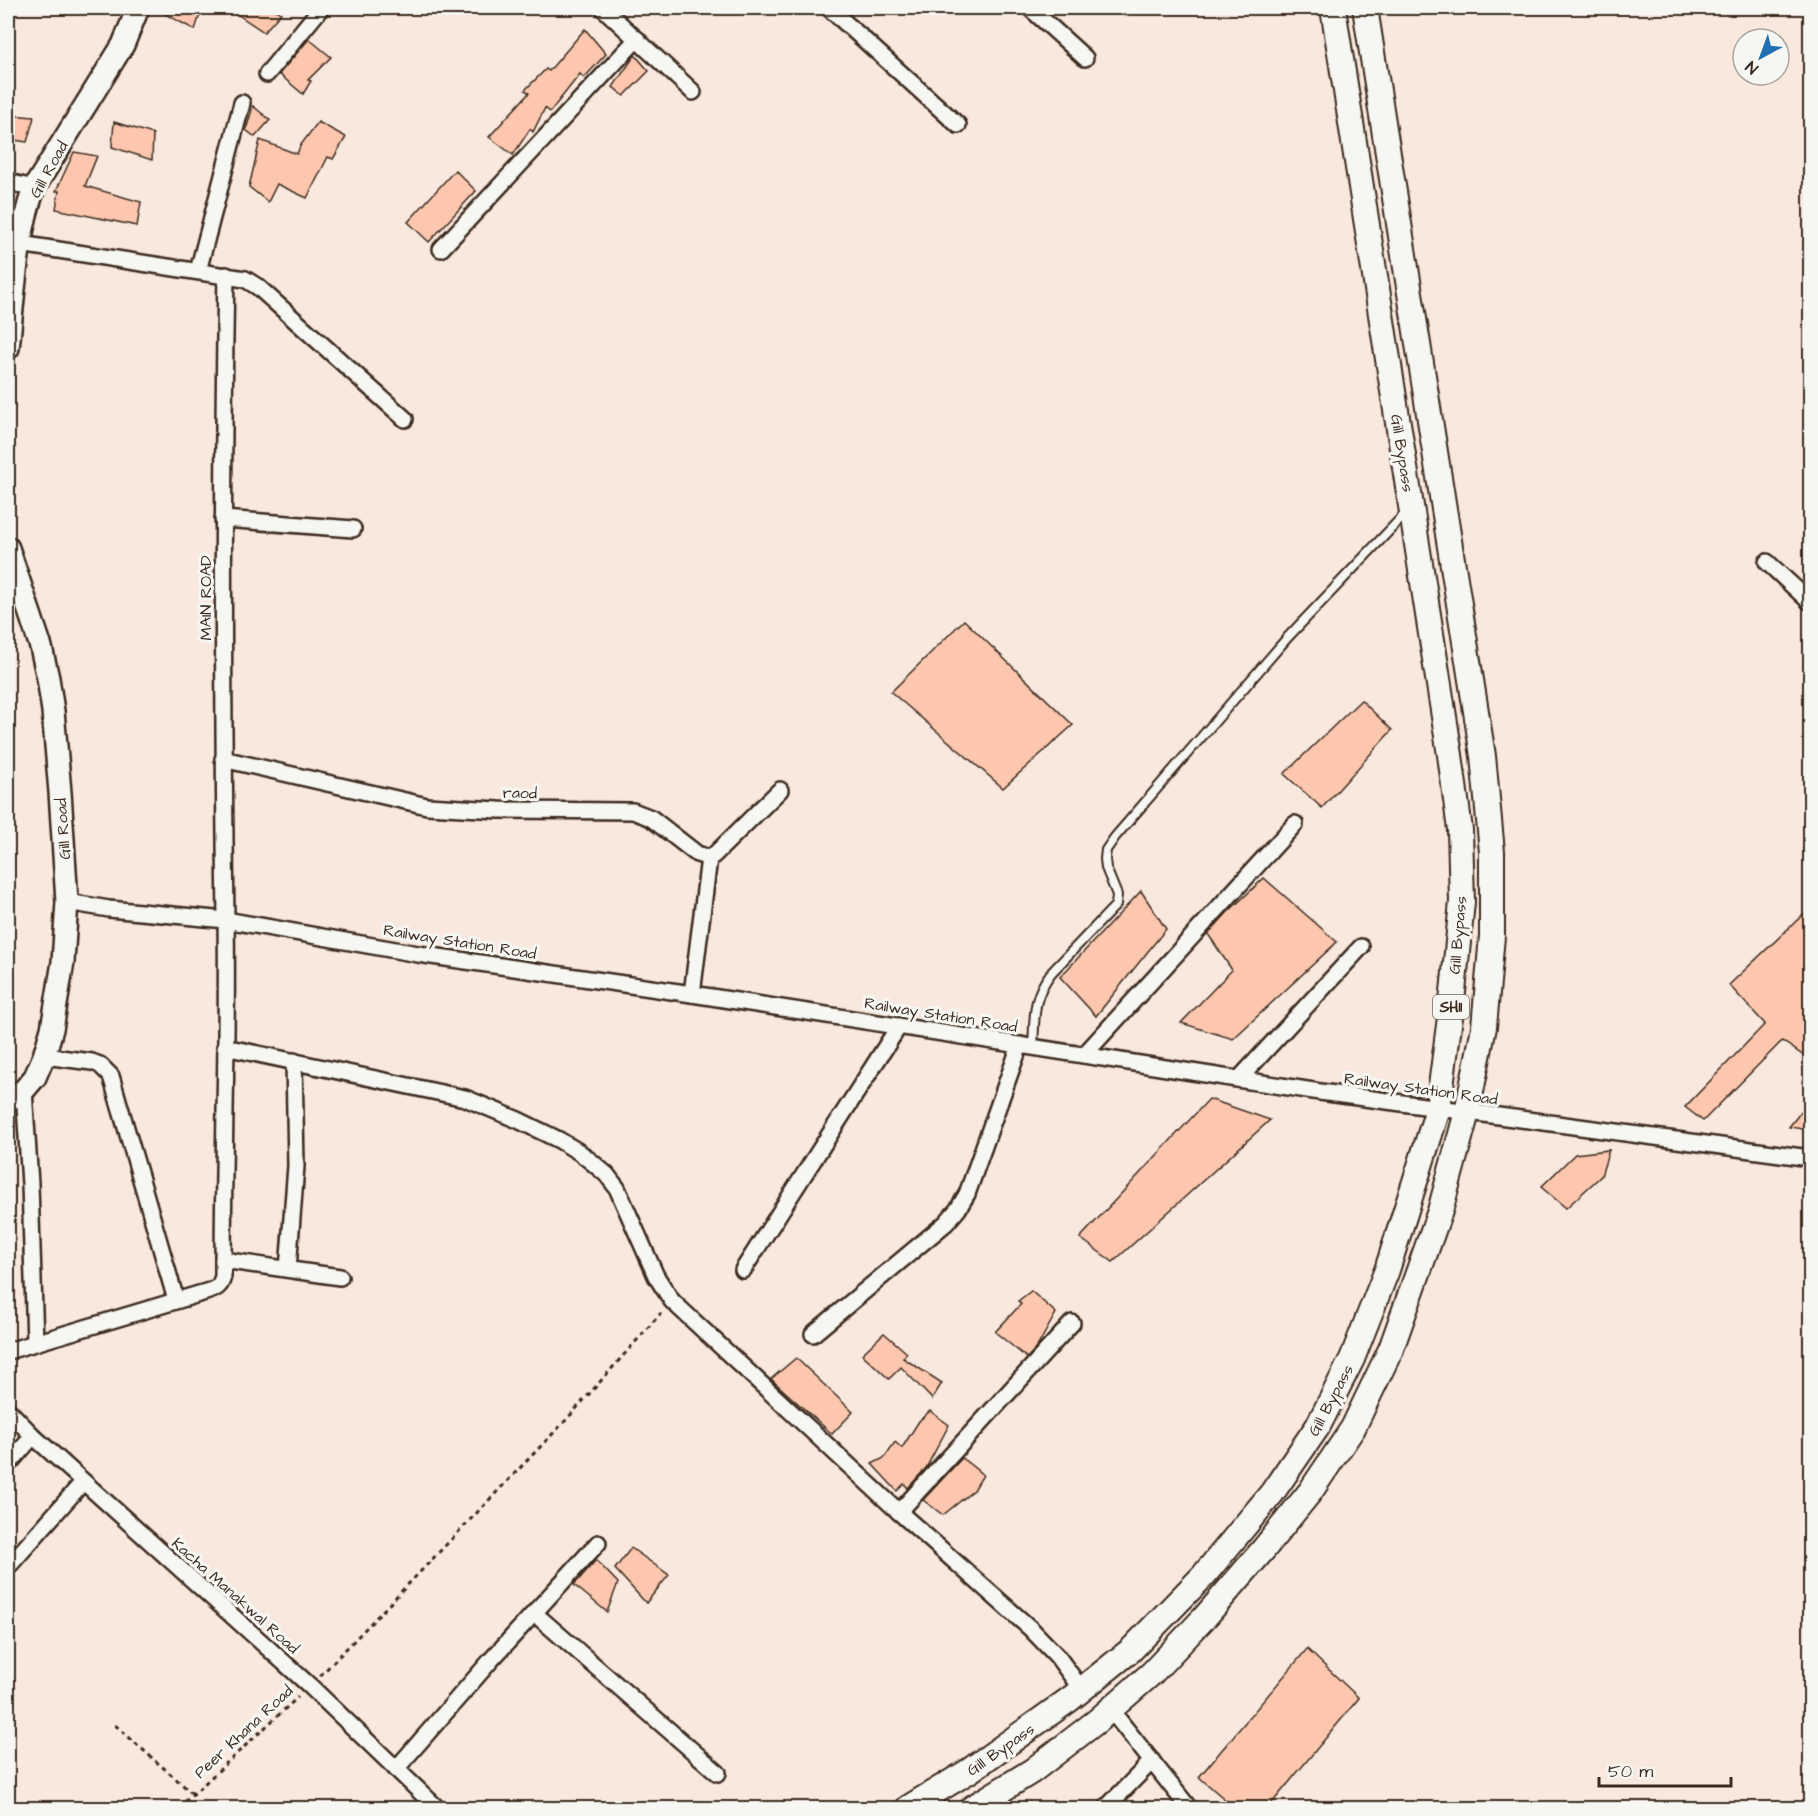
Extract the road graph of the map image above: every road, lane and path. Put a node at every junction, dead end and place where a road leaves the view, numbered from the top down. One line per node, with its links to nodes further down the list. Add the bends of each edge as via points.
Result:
1 (138, 8): 15 (street, Gill Road, via 123,45)
2 (321, 8): 10 (street)
3 (603, 8): 8 (street)
4 (829, 8): 13 (street)
5 (1030, 8): 9 (street)
6 (1333, 8): 23 (main road, Gill Bypass / SH11)
7 (1365, 8): 46 (main road, Gill Bypass / SH11, via 1484,767 1492,852 1492,936 1484,1027)
8 (637, 39): 11 (street); 17 (street)
9 (1085, 58)
10 (267, 74)
11 (693, 92)
12 (242, 103): 18 (street)
13 (958, 125)
14 (8, 182): 15 (street)
15 (34, 188): 16 (street, Gill Road)
16 (20, 244): 18 (street); 20 (street, Gill Road)
17 (441, 249)
18 (198, 271): 19 (street)
19 (226, 275): 22 (street, via 258,287); 24 (street, MAIN ROAD)
20 (10, 297): 21 (street, Gill Road)
21 (8, 348)
22 (405, 419)
23 (1412, 507): 38 (lane, via 1287,637 1115,837 1105,859 1118,895 1116,905 1042,985); 45 (main road, Gill Bypass / SH11, via 1460,830 1462,902)
24 (223, 519): 25 (street); 29 (street, MAIN ROAD)
25 (353, 529)
26 (8, 548): 33 (street, Gill Road, via 48,678)
27 (1767, 562): 28 (street)
28 (1810, 602)
29 (223, 759): 32 (street, raod, via 427,806 633,811 651,818 697,854); 34 (street, MAIN ROAD)
30 (780, 790): 32 (street)
31 (1295, 824): 40 (street)
32 (709, 858): 36 (street)
33 (67, 902): 34 (street, Railway Station Road); 41 (street, Gill Road, via 63,962)
34 (226, 920): 36 (street, Railway Station Road, via 429,956); 39 (street, MAIN ROAD)
35 (1361, 947): 43 (street)
36 (692, 994): 37 (street, Railway Station Road)
37 (899, 1026): 38 (street, Railway Station Road); 50 (street)
38 (1027, 1046): 40 (street, Railway Station Road); 55 (street, via 958,1209)
39 (225, 1047): 42 (street); 48 (street, MAIN ROAD)
40 (1084, 1055): 43 (street, Railway Station Road)
41 (45, 1056): 44 (street, Gill Road, via 35,1077); 52 (street, via 100,1065 111,1076)
42 (294, 1061): 49 (street, via 296,1166); 53 (street, via 465,1098 579,1152 617,1188 656,1276)
43 (1239, 1079): 45 (street, Railway Station Road)
44 (16, 1095): 56 (street, via 30,1184)
45 (1438, 1108): 46 (street, Railway Station Road); 67 (main road, Gill Bypass / SH11, via 1387,1270 1352,1359 1318,1426 1272,1493 1204,1575 1131,1650)
46 (1467, 1112): 47 (street, Railway Station Road); 68 (main road, Gill Bypass / SH11, via 1440,1210 1391,1349 1353,1428 1310,1492 1249,1567 1159,1665)
47 (1810, 1158)
48 (223, 1260): 49 (street); 52 (street, MAIN ROAD, via 217,1288)
49 (288, 1269): 51 (street)
50 (743, 1270)
51 (340, 1277)
52 (176, 1300): 56 (street)
53 (672, 1301): 62 (street); 66 (path, Peer Khana Road, via 567,1419)
54 (1072, 1323): 62 (street)
55 (813, 1334)
56 (35, 1342): 57 (street)
57 (8, 1351)
58 (8, 1410): 59 (street, Kacha Manakwal Road)
59 (33, 1436): 60 (street); 61 (street, Kacha Manakwal Road)
60 (8, 1465)
61 (83, 1482): 64 (street); 66 (street, Kacha Manakwal Road)
62 (899, 1512): 67 (street, via 1046,1644)
63 (598, 1543): 65 (street)
64 (8, 1567)
65 (534, 1613): 71 (street); 72 (street)
66 (310, 1686): 71 (street, Kacha Manakwal Road); 73 (path, Peer Khana Road)
67 (1082, 1690): 76 (main road, Gill Bypass / SH11, via 969,1771)
68 (1110, 1709): 70 (street); 77 (main road, Gill Bypass / SH11, via 1032,1771)
69 (115, 1725): 73 (path, Peer Khana Road)
70 (1152, 1761): 78 (street); 79 (street)
71 (396, 1769): 75 (street, Kacha Manakwal Road)
72 (718, 1773)
73 (193, 1794): 74 (path, Peer Khana Road)
74 (178, 1809)
75 (437, 1809)
76 (908, 1809)
77 (972, 1809)
78 (1106, 1809)
79 (1189, 1809)

